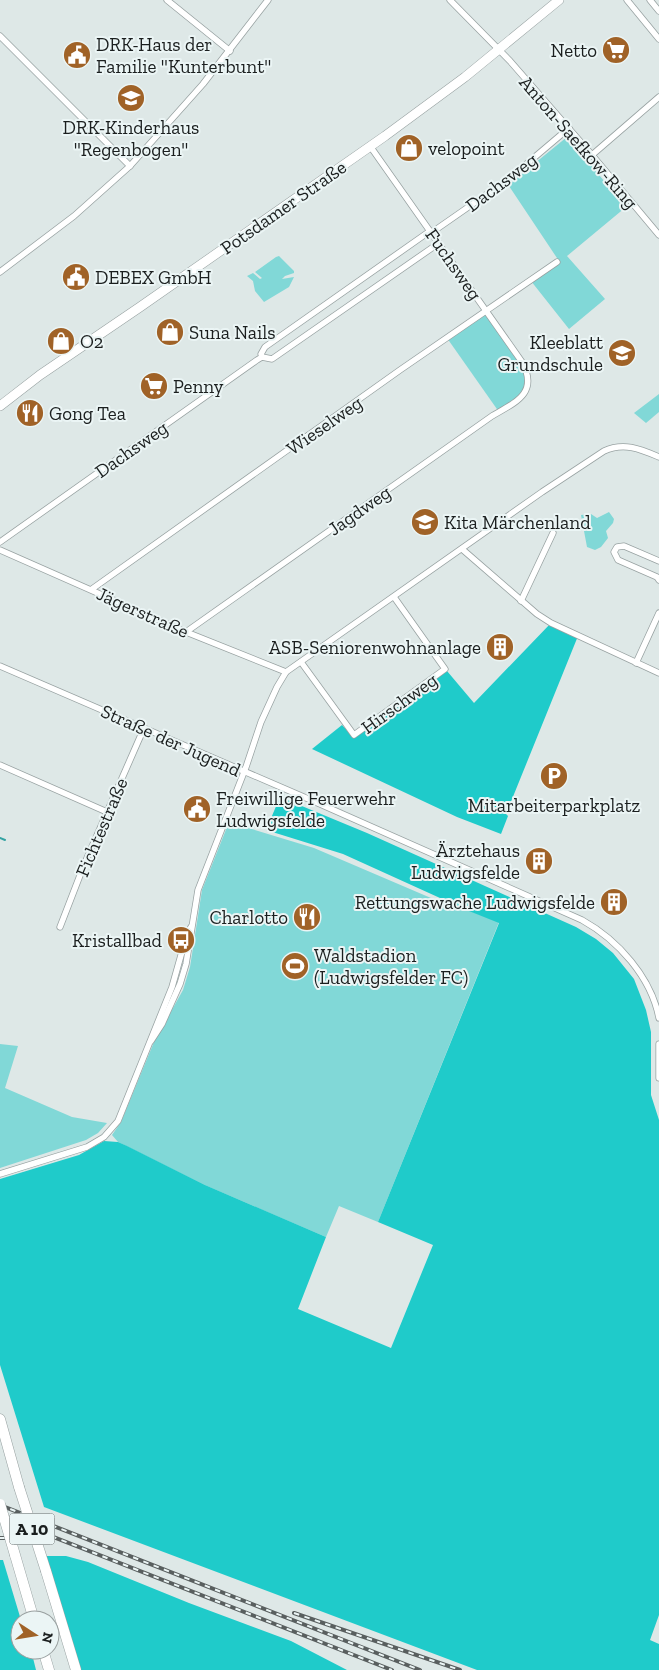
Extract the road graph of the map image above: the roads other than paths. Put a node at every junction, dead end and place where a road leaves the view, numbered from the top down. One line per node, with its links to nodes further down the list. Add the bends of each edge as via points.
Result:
1 (167, 0): 11 (street)
2 (268, 0): 11 (street)
3 (450, 0): 10 (street, Anton-Saefkow-Ring)
4 (558, 0): 10 (main road, Potsdamer Straße)
5 (627, 0): 9 (street)
6 (650, 0): 7 (street)
7 (659, 11)
8 (0, 36): 16 (street)
9 (659, 39)
10 (499, 49): 13 (street, Anton-Saefkow-Ring); 14 (main road, Potsdamer Straße)
11 (230, 51): 16 (street)
12 (659, 97): 15 (street)
13 (569, 128): 15 (street, Anton-Saefkow-Ring); 17 (street, Dachsweg, via 510,178)
14 (370, 146): 17 (street, Fuchsweg); 25 (main road, Potsdamer Straße)
15 (592, 155): 18 (street, Anton-Saefkow-Ring)
16 (130, 166): 21 (street, via 74,216)
17 (431, 232): 19 (street, Fuchsweg); 23 (street, Dachsweg, via 265,347)
18 (659, 235)
19 (439, 243): 22 (street, Fuchsweg); 23 (street, Dachsweg, via 272,359)
20 (557, 262): 22 (street, Wieselweg)
21 (0, 272)
22 (487, 311): 24 (street, Fuchsweg, via 522,362 529,376); 33 (street, Wieselweg)
23 (262, 357): 28 (street, Dachsweg)
24 (528, 385): 37 (street, Jagdweg, via 513,403)
25 (0, 406)
26 (659, 457): 30 (street, via 626,446 612,447 542,492)
27 (553, 533): 35 (street)
28 (0, 542)
29 (0, 550): 33 (street, Jägerstraße)
30 (462, 550): 34 (street); 35 (street)
31 (659, 561): 32 (street, via 624,546 617,547 614,552 618,560)
32 (659, 580)
33 (92, 589): 37 (street, Jägerstraße)
34 (394, 597): 38 (street); 38 (street, Hirschweg, via 446,669 354,735)
35 (521, 601): 39 (street, via 555,626)
36 (659, 613): 39 (street)
37 (186, 632): 41 (street, Jägerstraße)
38 (300, 662): 41 (street)
39 (636, 662): 42 (street)
40 (0, 666): 43 (street, Straße der Jugend)
41 (286, 672): 45 (street, via 261,722)
42 (659, 672)
43 (144, 728): 45 (street, Straße der Jugend); 46 (street, Fichtestraße)
44 (0, 765): 46 (street)
45 (244, 772): 48 (street, Straße der Jugend, via 588,924 606,935 633,964); 52 (street, via 198,890 192,925 172,987 118,1121 104,1137 87,1147)
46 (107, 812): 47 (street, Fichtestraße)
47 (60, 927)
48 (658, 1009): 49 (street, Straße der Jugend)
49 (659, 1018)
50 (659, 1044): 51 (street)
51 (659, 1078)
52 (0, 1174)
53 (0, 1419): 56 (highway, A 10, bridge)
54 (0, 1504): 55 (highway, A 10, bridge)
55 (31, 1610)
56 (76, 1670)

